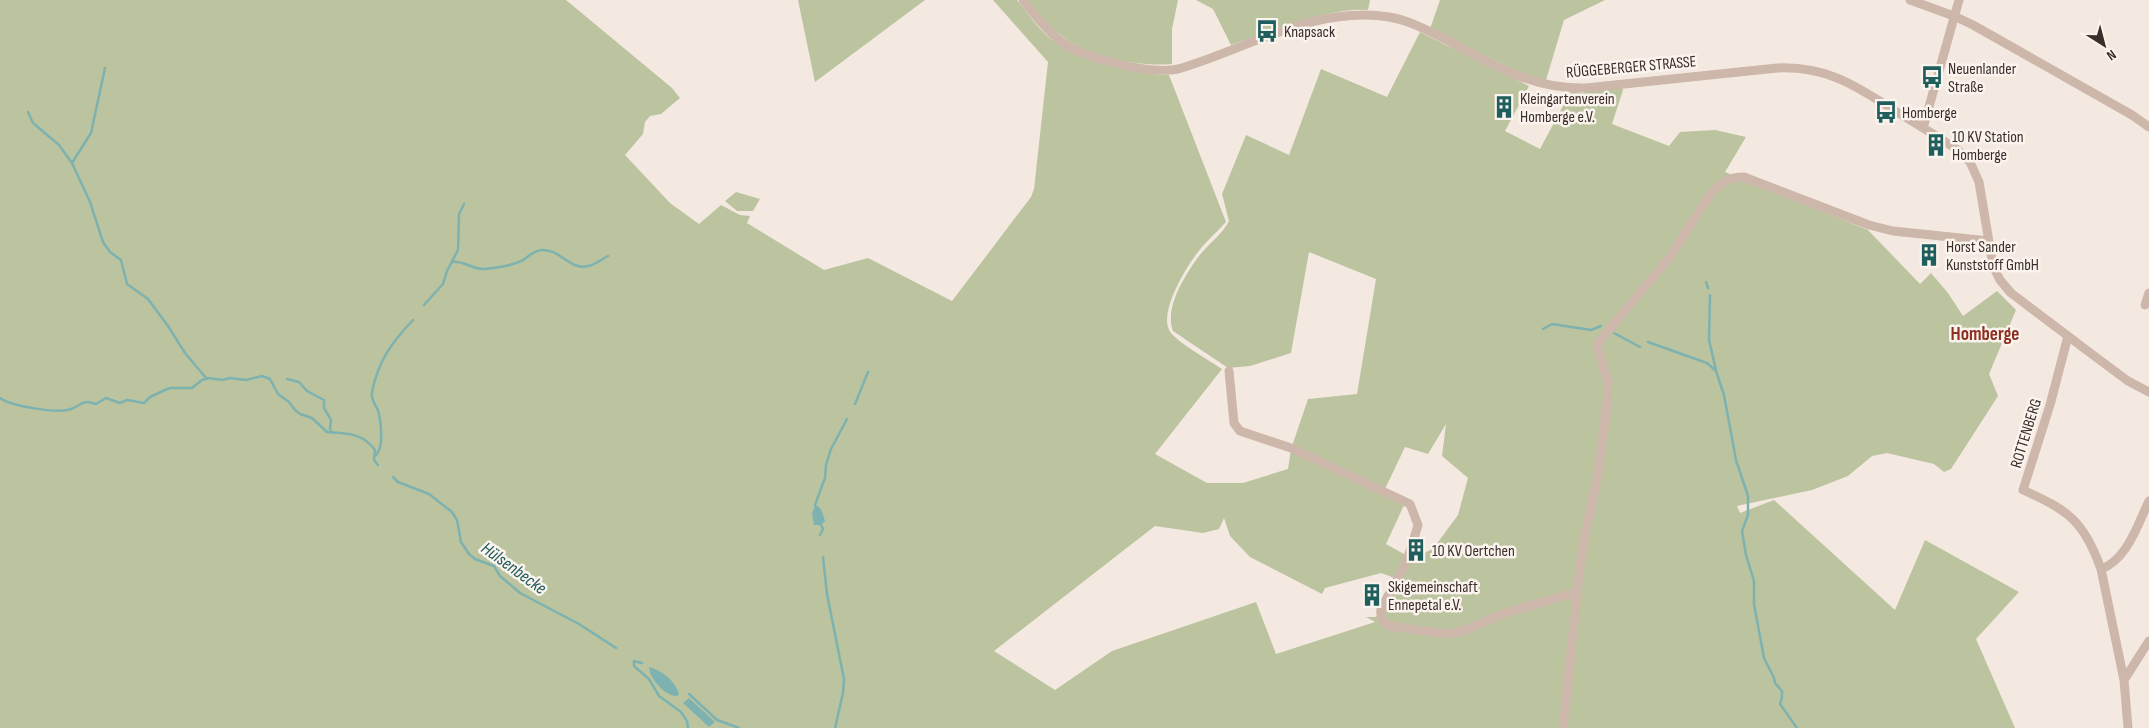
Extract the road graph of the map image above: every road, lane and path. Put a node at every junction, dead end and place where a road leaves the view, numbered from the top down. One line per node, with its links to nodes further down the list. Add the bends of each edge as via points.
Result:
1 (1023, 0): 6 (street, RÜGGEBERGER STRASSE, via 1042,23 1070,47 1130,67 1150,70 1178,69 1279,32 1346,15 1368,14 1392,17 1437,35 1524,79 1565,88 1777,68 1812,69 1845,80)
2 (1910, 0): 4 (street)
3 (1959, 0): 4 (street)
4 (1954, 16): 5 (street); 6 (street)
5 (2149, 127)
6 (1923, 128): 7 (street, RÜGGEBERGER STRASSE, via 1959,151 1974,168 1981,189)
7 (1989, 241): 10 (street, RÜGGEBERGER STRASSE, via 1993,266 2000,280 2011,293); 15 (street, via 1893,231 1868,225 1744,177 1730,178 1720,184 1669,258 1597,344 1608,383 1607,405 1598,473 1581,556)
8 (2149, 293): 9 (street)
9 (2145, 305)
10 (2068, 336): 12 (street, RÜGGEBERGER STRASSE, via 2128,381); 14 (street, ROTTENBERG, via 2023,490 2052,503 2079,524)
11 (1229, 371): 15 (street, via 1234,423 1240,431 1291,448 1410,504 1418,525 1406,563 1381,610 1383,623 1455,633 1502,614)
12 (2149, 392)
13 (2149, 502): 14 (street, via 2120,555)
14 (2101, 569): 17 (street)
15 (1578, 592): 18 (street)
16 (2149, 641): 17 (street)
17 (2124, 680): 19 (street)
18 (1563, 728)
19 (2128, 728)

